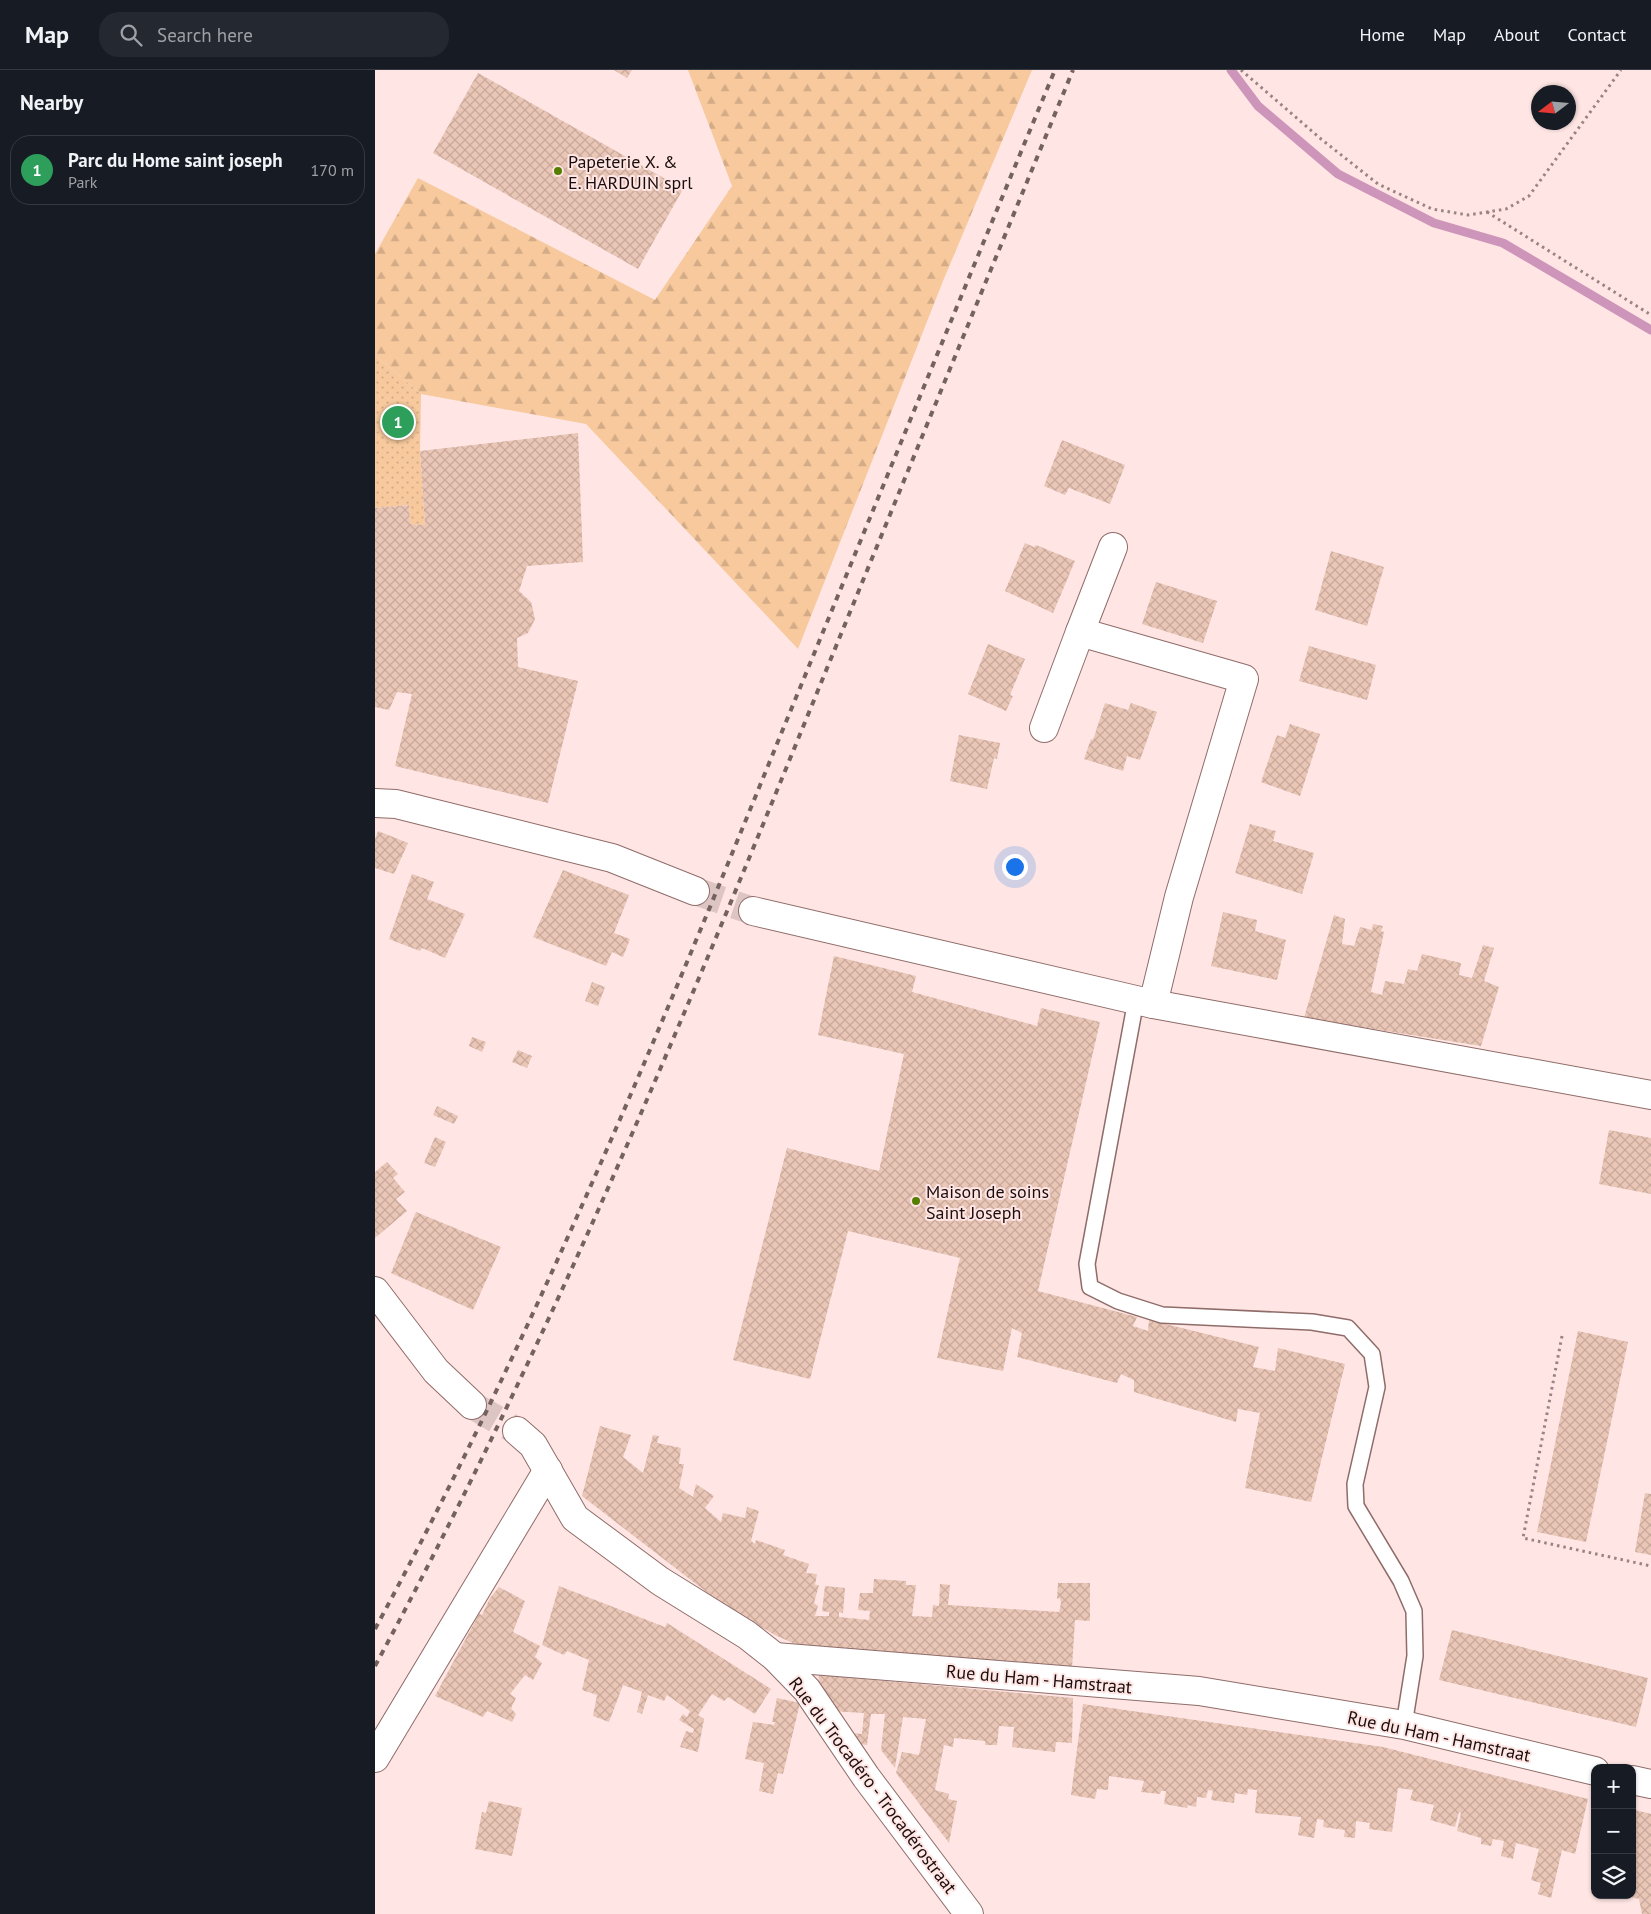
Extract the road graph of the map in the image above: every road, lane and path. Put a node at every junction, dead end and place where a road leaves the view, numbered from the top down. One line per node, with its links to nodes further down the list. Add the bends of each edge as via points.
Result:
1 (1241, 70): 3 (path, via 1377,184 1432,209 1468,215)
2 (1621, 70): 3 (path, via 1529,196 1506,209)
3 (1487, 212): 4 (path)
4 (1651, 315)
5 (1113, 547): 6 (street)
6 (1079, 632): 7 (street); 11 (street, via 1243,679)
7 (1044, 728)
8 (375, 802): 9 (street, via 396,804 612,858)
9 (695, 891)
10 (753, 911): 11 (street)
11 (1145, 1002): 12 (street); 20 (lane, via 1087,1264 1091,1287 1118,1301 1162,1315 1312,1322 1348,1328 1372,1354 1377,1387 1355,1484 1356,1506 1401,1581 1414,1611 1415,1656)
12 (1651, 1095)
13 (375, 1291): 15 (street, via 436,1372)
14 (1561, 1336): 18 (path, via 1523,1538)
15 (472, 1405)
16 (517, 1431): 17 (street, via 533,1445)
17 (548, 1470): 19 (street, via 575,1518 660,1581 747,1635); 21 (street)
18 (1651, 1566)
19 (775, 1657): 20 (street, Rue du Ham - Hamstraat, via 1199,1691); 25 (street, Rue du Trocadéro - Trocadérostraat, via 807,1690 866,1778)
20 (1404, 1725): 22 (street, Rue du Ham - Hamstraat)
21 (375, 1758)
22 (1591, 1770)
23 (1636, 1781): 24 (street)
24 (1651, 1784)
25 (969, 1914)

